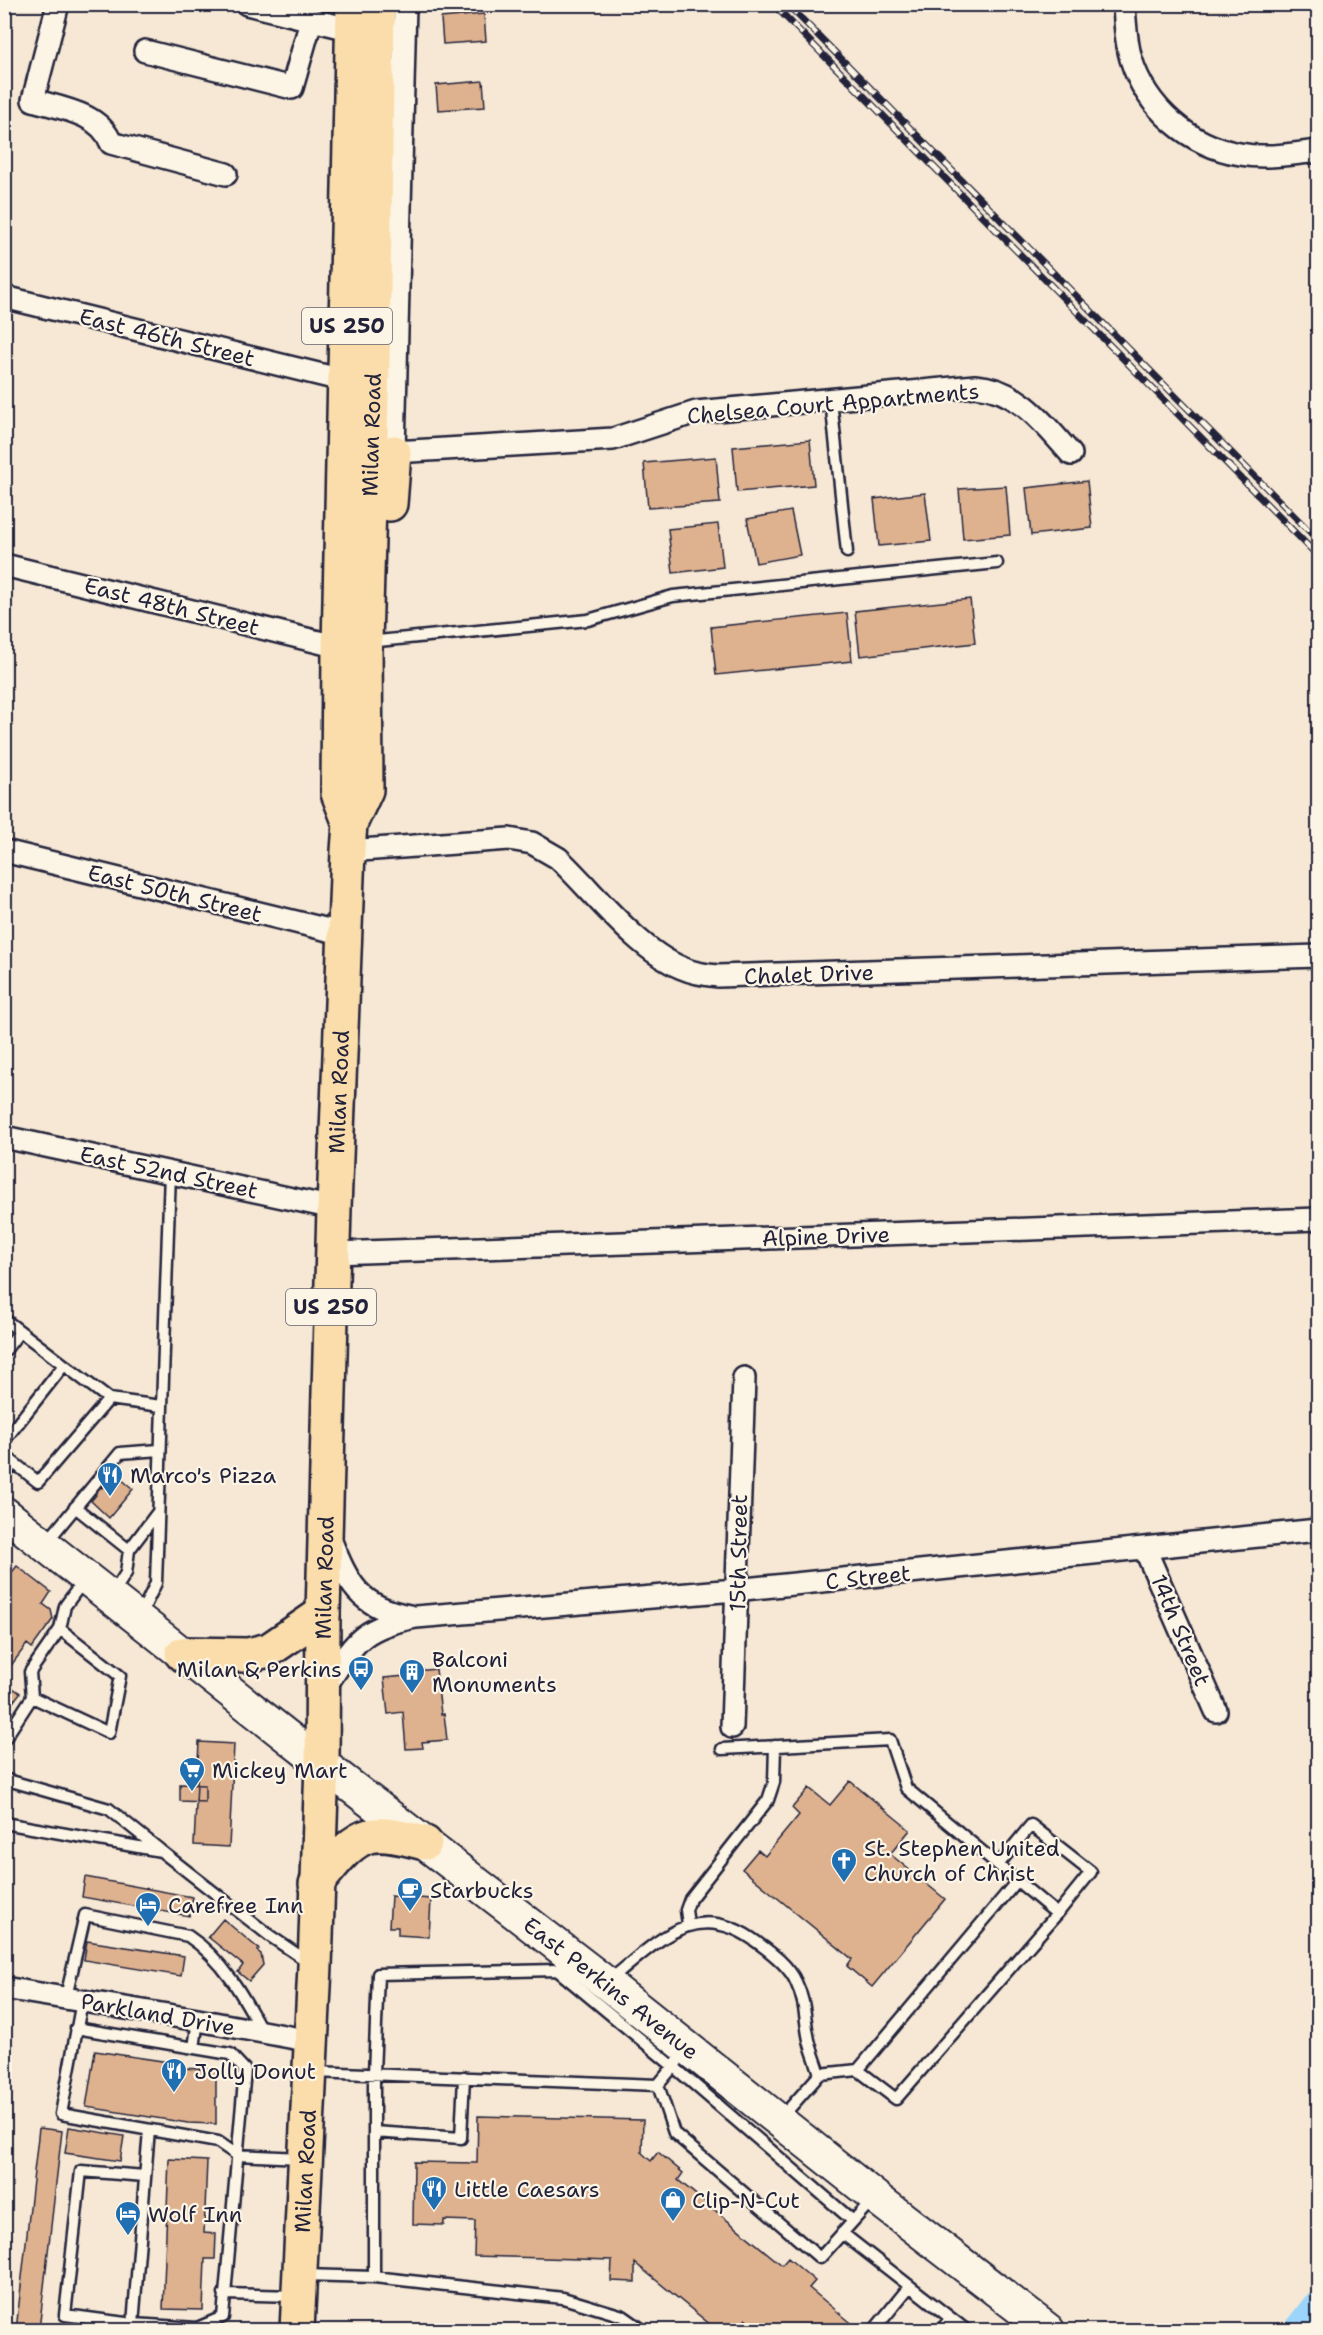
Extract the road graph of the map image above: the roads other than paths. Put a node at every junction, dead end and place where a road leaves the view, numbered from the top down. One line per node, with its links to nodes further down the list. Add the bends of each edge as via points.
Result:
1 (58, 4): 11 (street, via 33,100 84,116 101,127 111,143)
2 (247, 4): 8 (street)
3 (338, 4): 7 (street, Milan Road)
4 (378, 4): 21 (main road, Milan Road / US 250, via 373,367)
5 (405, 4): 15 (street, Milan Road)
6 (1124, 4): 10 (street, via 1129,51 1140,81 1159,110 1185,131 1206,144 1242,155)
7 (345, 16): 8 (street); 13 (street, Milan Road); 21 (main road, Milan Road / US 250)
8 (311, 21): 9 (street, via 292,87)
9 (145, 51)
10 (1318, 151)
11 (226, 174)
12 (4, 297): 13 (street, East 46th Street)
13 (330, 377): 17 (street, Milan Road)
14 (831, 400): 15 (street, Chelsea Court Appartments, via 696,412 613,439); 16 (street, Chelsea Court Appartments, via 947,387 990,388 1027,407); 18 (lane)
15 (394, 452): 21 (main road, via 388,539)
16 (1071, 454)
17 (326, 516): 21 (main road, via 327,588)
18 (847, 552)
19 (997, 564): 21 (lane, via 673,596 588,620)
20 (4, 565): 21 (street, East 48th Street)
21 (357, 635): 22 (main road, Milan Road / US 250, via 366,790)
22 (349, 837): 24 (main road, Milan Road / US 250); 25 (street, Chalet Drive, via 532,843 558,858 659,956 690,971 718,976)
23 (4, 851): 24 (street, East 50th Street)
24 (345, 934): 28 (main road, Milan Road / US 250)
25 (1318, 956)
26 (4, 1137): 27 (street, East 52nd Street)
27 (170, 1172): 28 (street, East 52nd Street); 37 (lane)
28 (334, 1208): 30 (main road, Milan Road / US 250)
29 (1318, 1219): 30 (street, Alpine Drive)
30 (333, 1253): 46 (main road, Milan Road / US 250)
31 (4, 1319): 32 (lane)
32 (20, 1331): 33 (lane); 34 (lane)
33 (4, 1352)
34 (64, 1365): 36 (lane); 38 (lane)
35 (744, 1378): 51 (street, 15th Street)
36 (109, 1399): 37 (lane); 41 (lane, via 38,1482)
37 (160, 1406): 39 (lane)
38 (4, 1441)
39 (159, 1450): 43 (lane, via 120,1453); 44 (lane)
40 (4, 1455): 41 (lane)
41 (14, 1463): 42 (lane)
42 (4, 1475)
43 (75, 1507): 45 (lane); 49 (lane)
44 (158, 1513): 49 (lane); 55 (lane, via 156,1583)
45 (19, 1529): 50 (main road, East Perkins Avenue)
46 (325, 1529): 53 (main road, Milan Road / US 250); 54 (street, C Street, via 346,1577 362,1597 386,1611)
47 (1318, 1530): 48 (street, C Street)
48 (1145, 1549): 51 (street, C Street); 60 (street, 14th Street)
49 (129, 1550): 52 (lane, via 126,1573)
50 (86, 1578): 52 (main road, East Perkins Avenue); 56 (lane, via 65,1606)
51 (735, 1590): 54 (street, C Street); 61 (street, 15th Street)
52 (110, 1598): 55 (main road, East Perkins Avenue)
53 (323, 1613): 57 (main road, via 269,1650 248,1654); 58 (main road, Milan Road / US 250)
54 (416, 1617): 58 (street, C Street, via 387,1623 366,1633)
55 (138, 1620): 57 (main road, East Perkins Avenue)
56 (60, 1629): 59 (lane, via 30,1672); 59 (lane, via 120,1676 109,1733)
57 (182, 1654): 65 (main road, East Perkins Avenue)
58 (322, 1690): 65 (main road, Milan Road / US 250)
59 (32, 1697): 62 (lane)
60 (1216, 1711)
61 (732, 1727)
62 (4, 1740)
63 (775, 1746): 64 (lane); 70 (lane, via 890,1740 906,1788); 74 (lane, via 774,1782 768,1800 690,1899 686,1910)
64 (722, 1749)
65 (322, 1764): 68 (main road, East Perkins Avenue); 72 (main road, Milan Road / US 250)
66 (4, 1779): 69 (lane, via 109,1809)
67 (4, 1824): 69 (lane)
68 (425, 1843): 72 (main road, via 369,1836 349,1848); 76 (main road, East Perkins Avenue)
69 (161, 1851): 75 (lane)
70 (998, 1865): 71 (lane); 73 (lane, via 1031,1824 1090,1872)
71 (1017, 1881): 73 (lane); 85 (lane)
72 (316, 1884): 75 (main road, Milan Road / US 250)
73 (1057, 1914): 85 (lane, via 896,2099)
74 (688, 1924): 76 (lane, via 663,1937); 87 (lane, via 720,1923 749,1936 773,1954 795,1979 806,2007 810,2043)
75 (315, 1966): 83 (main road, Milan Road / US 250)
76 (606, 1983): 84 (main road, East Perkins Avenue)
77 (4, 1988): 78 (street, Parkland Drive)
78 (74, 1999): 79 (street, Parkland Drive); 80 (lane); 81 (lane, via 85,1915 188,1936 202,1945 241,1991)
79 (198, 2020): 81 (street, Parkland Drive); 82 (lane)
80 (76, 2028): 82 (lane); 91 (lane, via 61,2114)
81 (264, 2033): 83 (street, Parkland Drive)
82 (194, 2048): 93 (lane, via 230,2054 245,2070)
83 (311, 2057): 86 (lane); 94 (main road, Milan Road / US 250)
84 (681, 2057): 86 (lane, via 557,1970 378,1974); 89 (lane); 90 (main road, East Perkins Avenue); 97 (lane)
85 (858, 2070): 87 (lane)
86 (374, 2073): 88 (lane); 92 (lane)
87 (820, 2074): 90 (lane)
88 (464, 2077): 89 (lane); 92 (lane, via 461,2138)
89 (658, 2085): 98 (lane, via 674,2133 820,2258)
90 (778, 2120): 96 (main road, East Perkins Avenue)
91 (149, 2130): 93 (lane, via 218,2142); 95 (lane)
92 (374, 2132): 99 (lane)
93 (237, 2155): 94 (lane); 102 (lane)
94 (306, 2158): 100 (main road, Milan Road / US 250)
95 (145, 2176): 104 (lane); 104 (lane, via 81,2170 65,2315)
96 (875, 2197): 97 (lane); 110 (main road, East Perkins Avenue)
97 (853, 2221): 98 (lane)
98 (842, 2233): 101 (lane)
99 (374, 2277): 100 (lane); 106 (lane, via 563,2298 623,2316)
100 (299, 2285): 102 (lane); 105 (main road, Milan Road / US 250)
101 (909, 2287): 103 (lane); 107 (lane)
102 (224, 2294): 104 (lane, via 223,2317 197,2328)
103 (951, 2319): 108 (lane); 109 (lane)
104 (133, 2324)
105 (297, 2331)
106 (643, 2331)
107 (874, 2331)
108 (941, 2331)
109 (966, 2331)
110 (1048, 2331)

